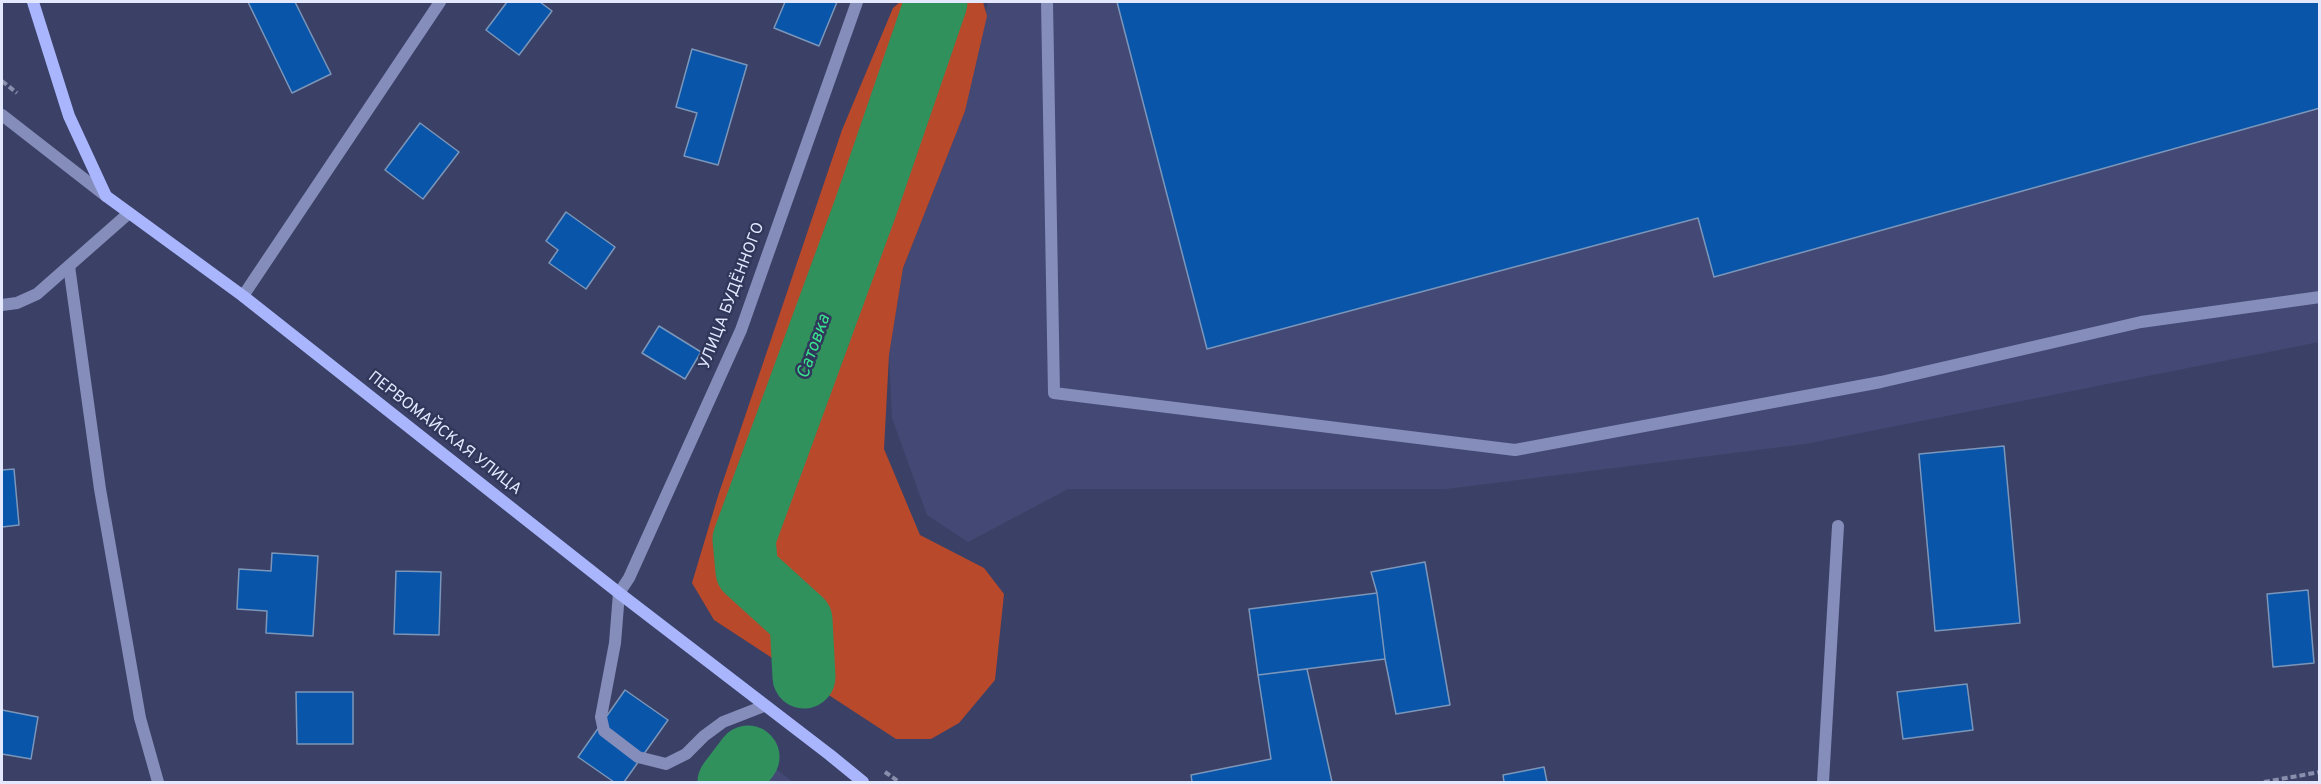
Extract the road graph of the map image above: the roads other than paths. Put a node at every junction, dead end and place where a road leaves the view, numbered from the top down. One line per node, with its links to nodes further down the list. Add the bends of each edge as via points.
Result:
1 (33, 2): 6 (main road, via 69,116)
2 (440, 2): 9 (street)
3 (857, 2): 13 (street, УЛИЦА БУДЁННОГО, via 741,330)
4 (1047, 2): 10 (street, via 1054,393 1515,450 1881,382 2141,322)
5 (2, 115): 6 (street, ПЕРВОМАЙСКАЯ УЛИЦА)
6 (106, 196): 7 (main road, ПЕРВОМАЙСКАЯ УЛИЦА)
7 (129, 213): 8 (street); 9 (main road, ПЕРВОМАЙСКАЯ УЛИЦА)
8 (69, 266): 11 (street, via 37,294); 15 (street, via 102,500 140,718)
9 (243, 296): 13 (main road, ПЕРВОМАЙСКАЯ УЛИЦА)
10 (2319, 297)
11 (2, 305)
12 (1838, 526): 17 (street)
13 (619, 593): 14 (main road, ПЕРВОМАЙСКАЯ УЛИЦА); 14 (street, via 615,643 601,717 604,731 638,757 666,764 686,754 723,722)
14 (764, 706): 16 (main road, ПЕРВОМАЙСКАЯ УЛИЦА)
15 (158, 783)
16 (863, 783)
17 (1823, 783)

